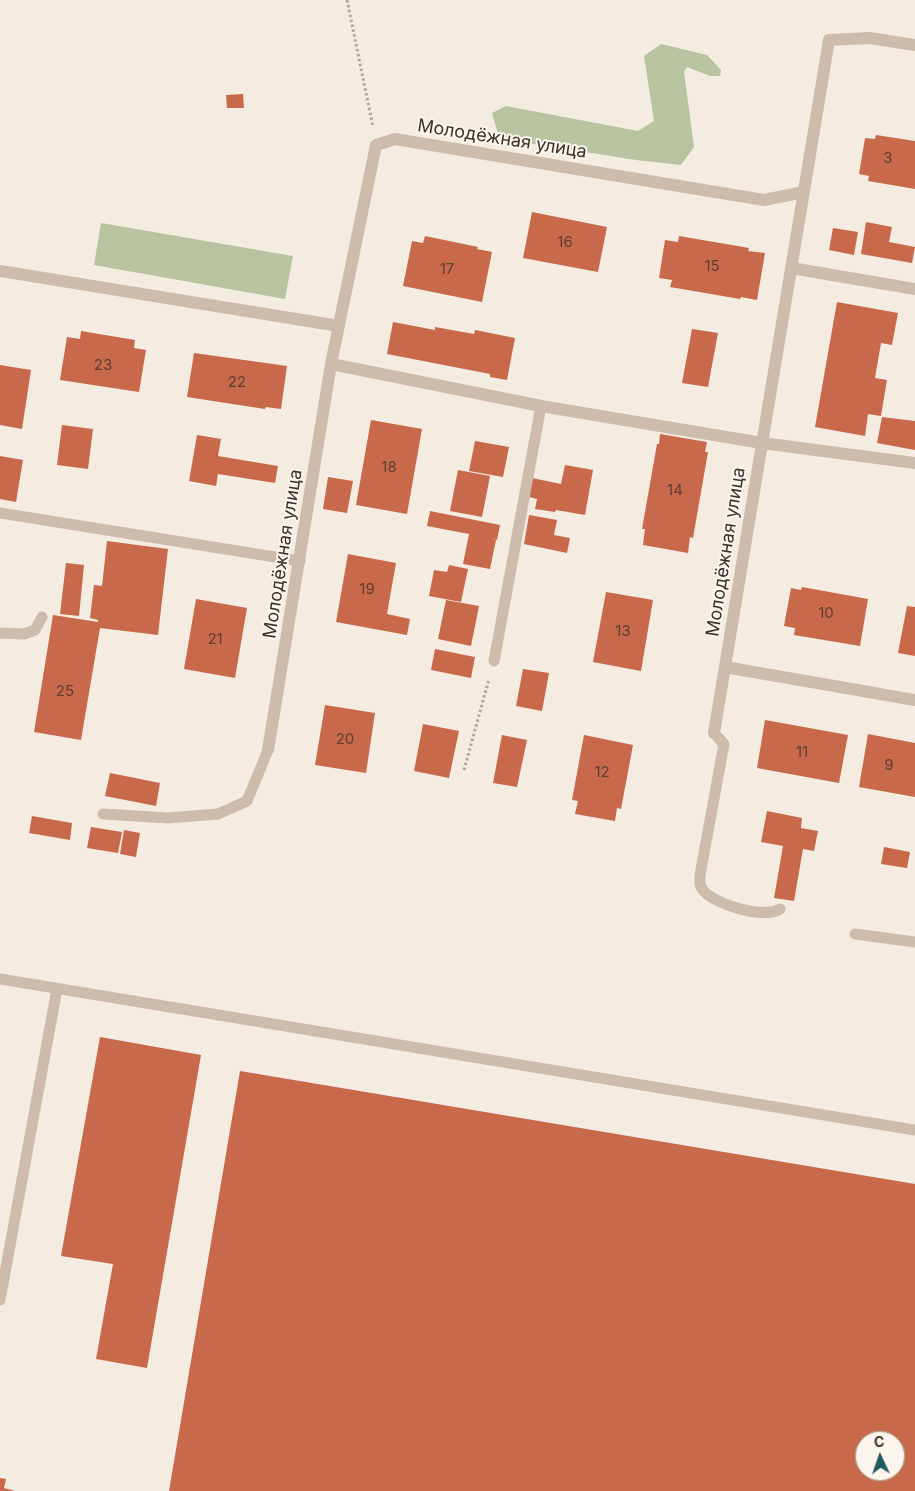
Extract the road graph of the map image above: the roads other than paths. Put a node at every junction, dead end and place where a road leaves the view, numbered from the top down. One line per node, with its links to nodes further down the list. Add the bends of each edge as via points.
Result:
1 (915, 45): 2 (street, Молодёжная улица, via 870,38 829,40)
2 (804, 192): 3 (street, Молодёжная улица); 6 (street, Молодёжная улица, via 764,200 395,139 376,145)
3 (791, 268): 5 (street); 9 (street, Молодёжная улица)
4 (0, 271): 6 (street)
5 (915, 289)
6 (339, 326): 7 (street, Молодёжная улица)
7 (331, 364): 8 (street); 12 (street, Молодёжная улица)
8 (541, 406): 9 (street); 15 (lane)
9 (762, 443): 10 (street); 16 (street, Молодёжная улица)
10 (915, 463)
11 (0, 514): 12 (lane)
12 (300, 561): 19 (street, Молодёжная улица)
13 (42, 617): 14 (lane, via 35,630 24,634)
14 (0, 633)
15 (494, 661)
16 (725, 667): 17 (street); 18 (street, Молодёжная улица)
17 (915, 700)
18 (714, 733): 21 (lane, via 724,744 700,885 713,898 734,907 765,914)
19 (268, 750): 20 (lane, via 246,801 218,814 168,818)
20 (103, 814)
21 (780, 909)
22 (855, 934): 23 (lane)
23 (915, 942)
24 (0, 979): 25 (lane)
25 (57, 989): 26 (lane); 27 (lane)
26 (915, 1130)
27 (0, 1300)

